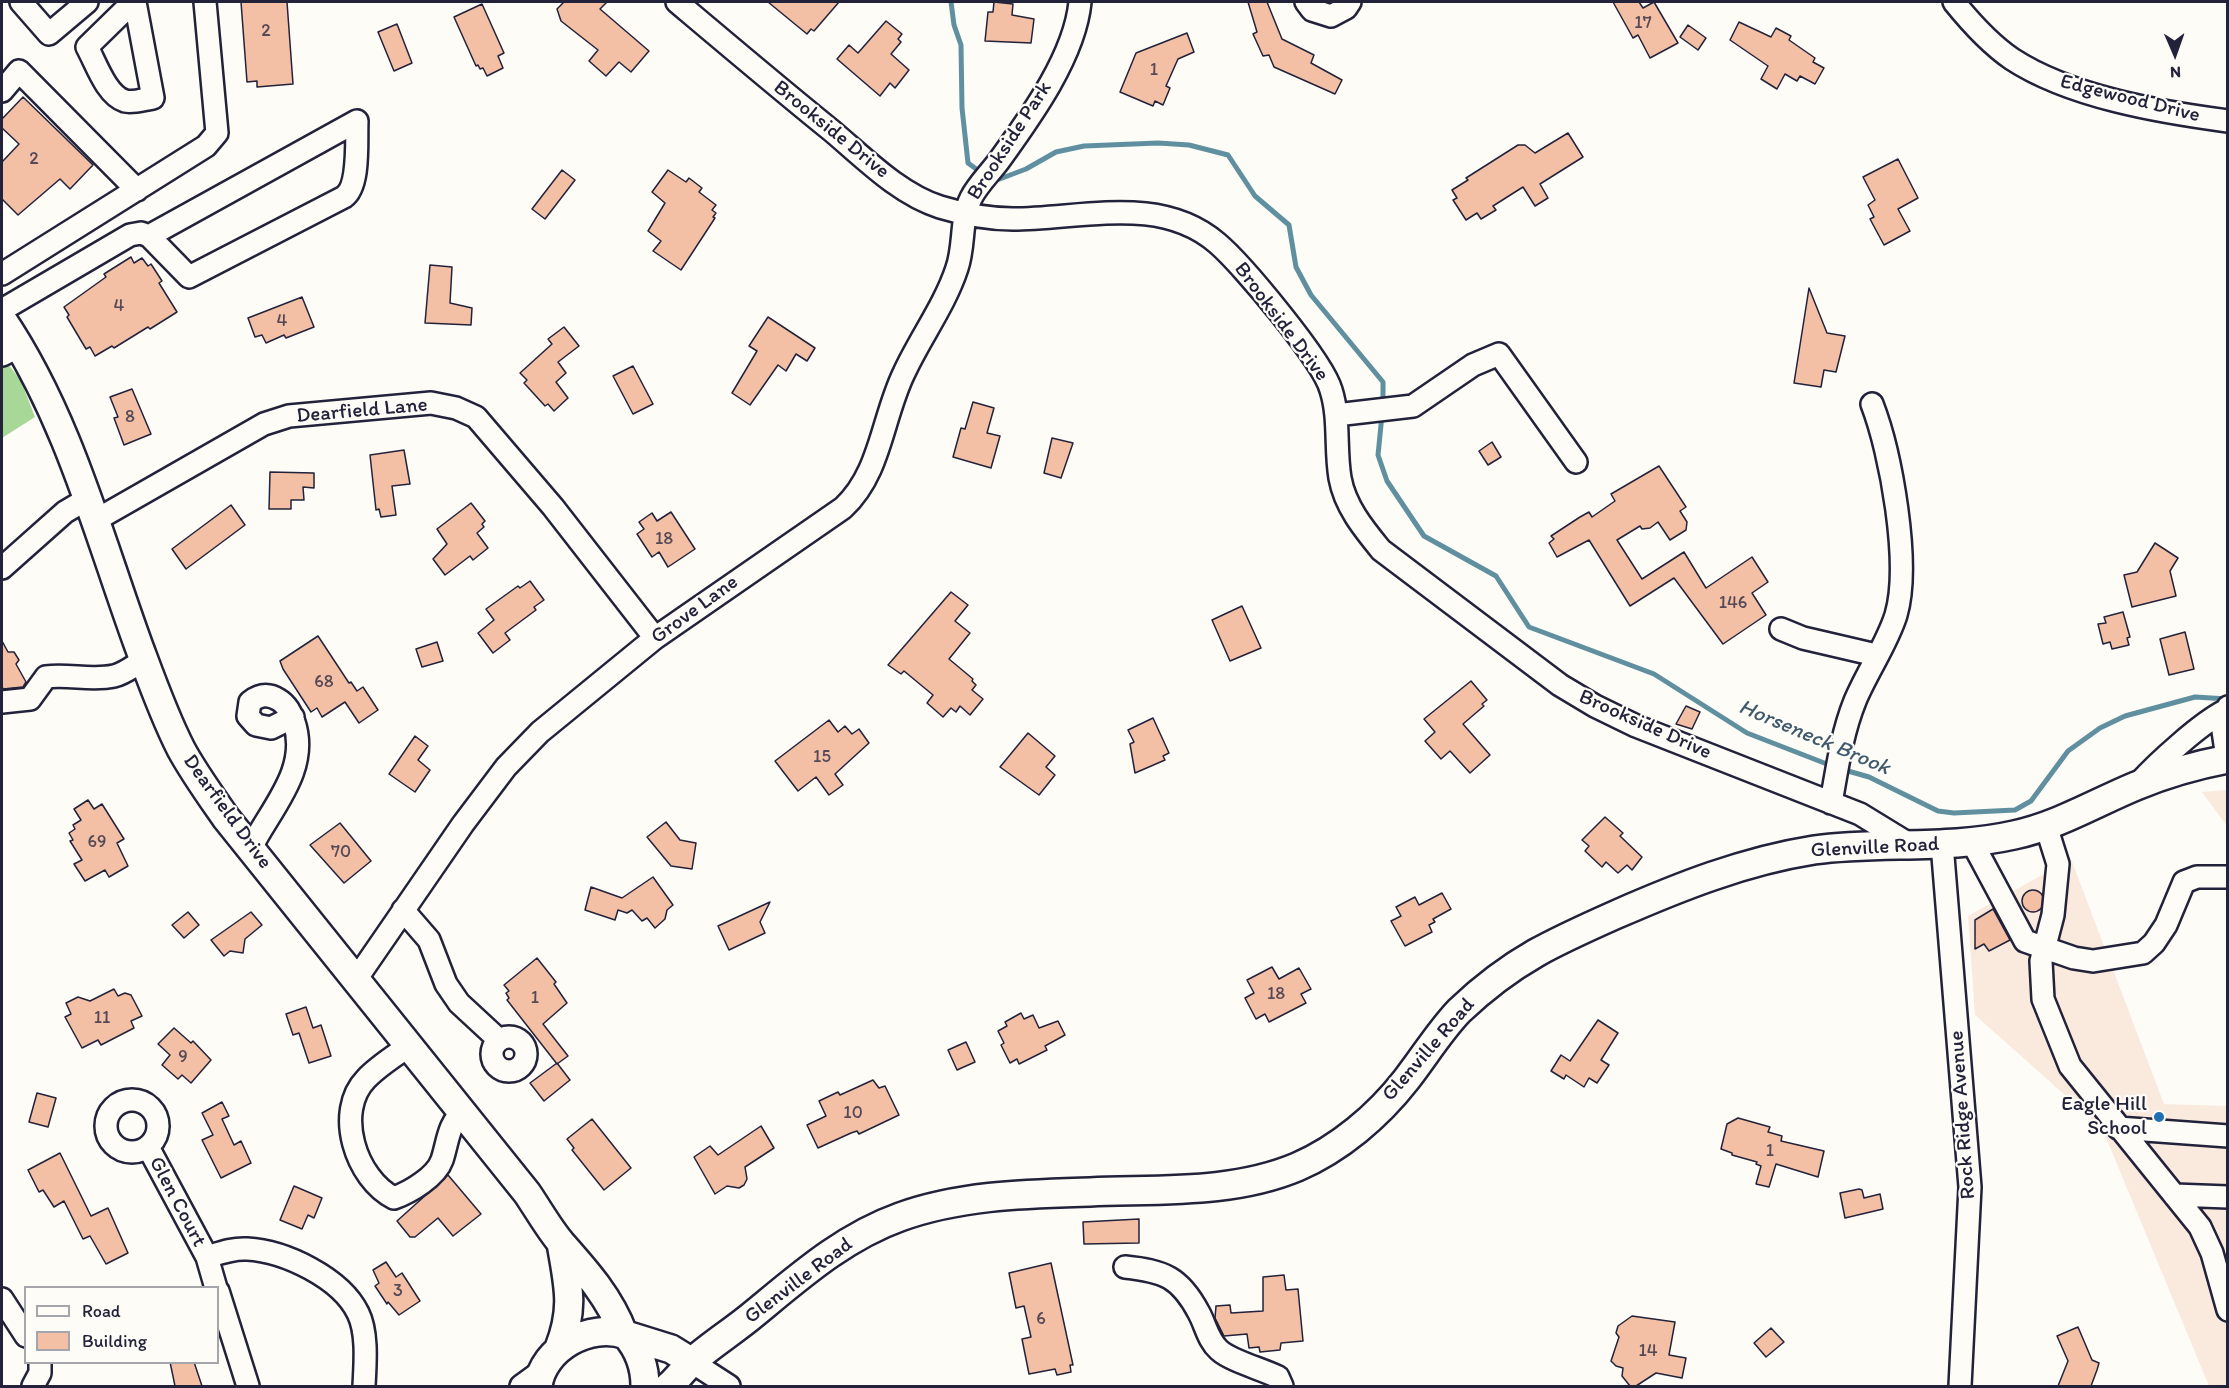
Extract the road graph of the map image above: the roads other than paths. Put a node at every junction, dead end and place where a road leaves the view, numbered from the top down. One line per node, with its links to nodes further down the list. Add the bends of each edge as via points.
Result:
1 (21, 2): 2 (street, via 49,34)
2 (87, 2)
3 (205, 2): 11 (street, via 217,133 206,146)
4 (677, 2): 12 (street, Brookside Drive, via 875,168 938,206)
5 (1080, 2): 12 (street, Brookside Park, via 1067,50 1029,120)
6 (1306, 2): 7 (street, via 1312,10 1331,16)
7 (1350, 2)
8 (1954, 2): 10 (street, Edgewood Drive, via 1986,38 2035,72 2104,96)
9 (2, 91): 11 (street, via 19,71)
10 (2228, 121)
11 (138, 190): 14 (street)
12 (969, 204): 19 (street, Brookside Drive, via 1013,219 1123,213 1178,218 1216,242 1263,294 1313,358 1331,388); 24 (street, Grove Lane, via 957,269 903,374 882,439 858,494)
13 (149, 236): 13 (street, via 189,276 344,196 354,182 357,121); 15 (street, via 130,235)
14 (2, 274)
15 (2, 310)
16 (2, 319): 17 (main road, Dearfield Drive)
17 (11, 351): 21 (main road, Dearfield Drive, via 60,424)
18 (1872, 405): 25 (street, via 1882,430 1898,526 1901,586 1896,615)
19 (1336, 415): 20 (street, via 1419,404 1458,374 1499,354); 32 (street, Brookside Drive, via 1340,479 1348,503 1360,525 1408,572 1560,685 1595,706)
20 (1576, 462)
21 (92, 509): 22 (street, Dearfield Lane, via 64,512); 24 (street, Dearfield Lane, via 264,424 289,416 430,403 456,408 476,417 554,507); 26 (main road, Dearfield Drive)
22 (2, 568)
23 (1781, 629): 25 (street)
24 (655, 638): 39 (street, Grove Lane, via 562,711 506,767)
25 (1876, 655): 32 (street, via 1854,703)
26 (144, 660): 27 (street, via 117,676 46,678 30,699); 37 (main road, Dearfield Drive, via 189,765)
27 (2, 702)
28 (2226, 709): 30 (street, via 2223,724); 31 (street, via 2160,760)
29 (293, 717): 37 (street, via 298,732 297,753 287,787)
30 (2227, 759): 31 (main road, Glenville Road, via 2181,769)
31 (2136, 786): 33 (main road, Glenville Road)
32 (1831, 803): 35 (street, Brookside Drive, via 1860,814)
33 (2046, 826): 34 (main road, Glenville Road); 40 (street, via 2058,864)
34 (1972, 842): 36 (main road, Glenville Road); 40 (street, via 2025,940)
35 (1909, 844): 36 (main road, Glenville Road); 62 (main road, Glenville Road, via 1816,850 1764,859 1706,877 1536,953 1457,1013 1404,1082 1362,1125 1299,1166 1260,1180 1220,1186 1000,1196 899,1217 844,1244)
36 (1941, 844): 73 (street, Rock Ridge Avenue, via 1970,1186)
37 (251, 848): 41 (main road, Dearfield Drive)
38 (2228, 877): 40 (street, via 2197,877 2184,882 2166,925 2142,953 2093,961)
39 (403, 910): 41 (street, Grove Lane); 42 (street, via 429,940 446,984 459,1003)
40 (2045, 949): 45 (street, via 2041,961 2043,999 2070,1066)
41 (357, 978): 43 (main road, Dearfield Drive)
42 (499, 1040)
43 (410, 1045): 44 (main road, Dearfield Drive); 44 (street, via 365,1079 349,1116 363,1167 381,1191 394,1198 409,1192 428,1176 441,1163 454,1119)
44 (463, 1112): 52 (main road, Dearfield Drive)
45 (2118, 1128): 46 (street); 49 (street)
46 (2173, 1133): 47 (street); 49 (street, via 2155,1148)
47 (2228, 1136)
48 (148, 1147): 53 (street, Glen Court)
49 (2154, 1171): 50 (street)
50 (2174, 1195): 51 (street); 58 (street, via 2200,1227 2212,1253)
51 (2228, 1197)
52 (561, 1243): 60 (main road, Dearfield Drive, via 598,1287); 61 (main road, Dearfield Drive, via 570,1311)
53 (207, 1257): 55 (street, Glen Court); 67 (street, Glen Court, via 232,1250 273,1252 346,1293 360,1316)
54 (1125, 1267): 72 (street, via 1152,1270 1173,1278 1220,1351 1278,1377)
55 (216, 1286)
56 (219, 1295): 66 (street, Glen Court)
57 (2, 1299): 59 (street)
58 (2228, 1310)
59 (24, 1333)
60 (625, 1334): 61 (main road, via 587,1335); 62 (main road, via 671,1349); 69 (main road, Dearfield Drive, via 635,1345 642,1363)
61 (559, 1348): 64 (main road)
62 (692, 1362): 70 (main road, Glenville Road); 71 (street)
63 (40, 1364): 65 (street)
64 (540, 1378): 68 (street)
65 (33, 1386)
66 (248, 1386)
67 (364, 1386)
68 (521, 1386)
69 (645, 1386)
70 (669, 1386)
71 (729, 1386)
72 (1282, 1386)
73 (1960, 1386)

